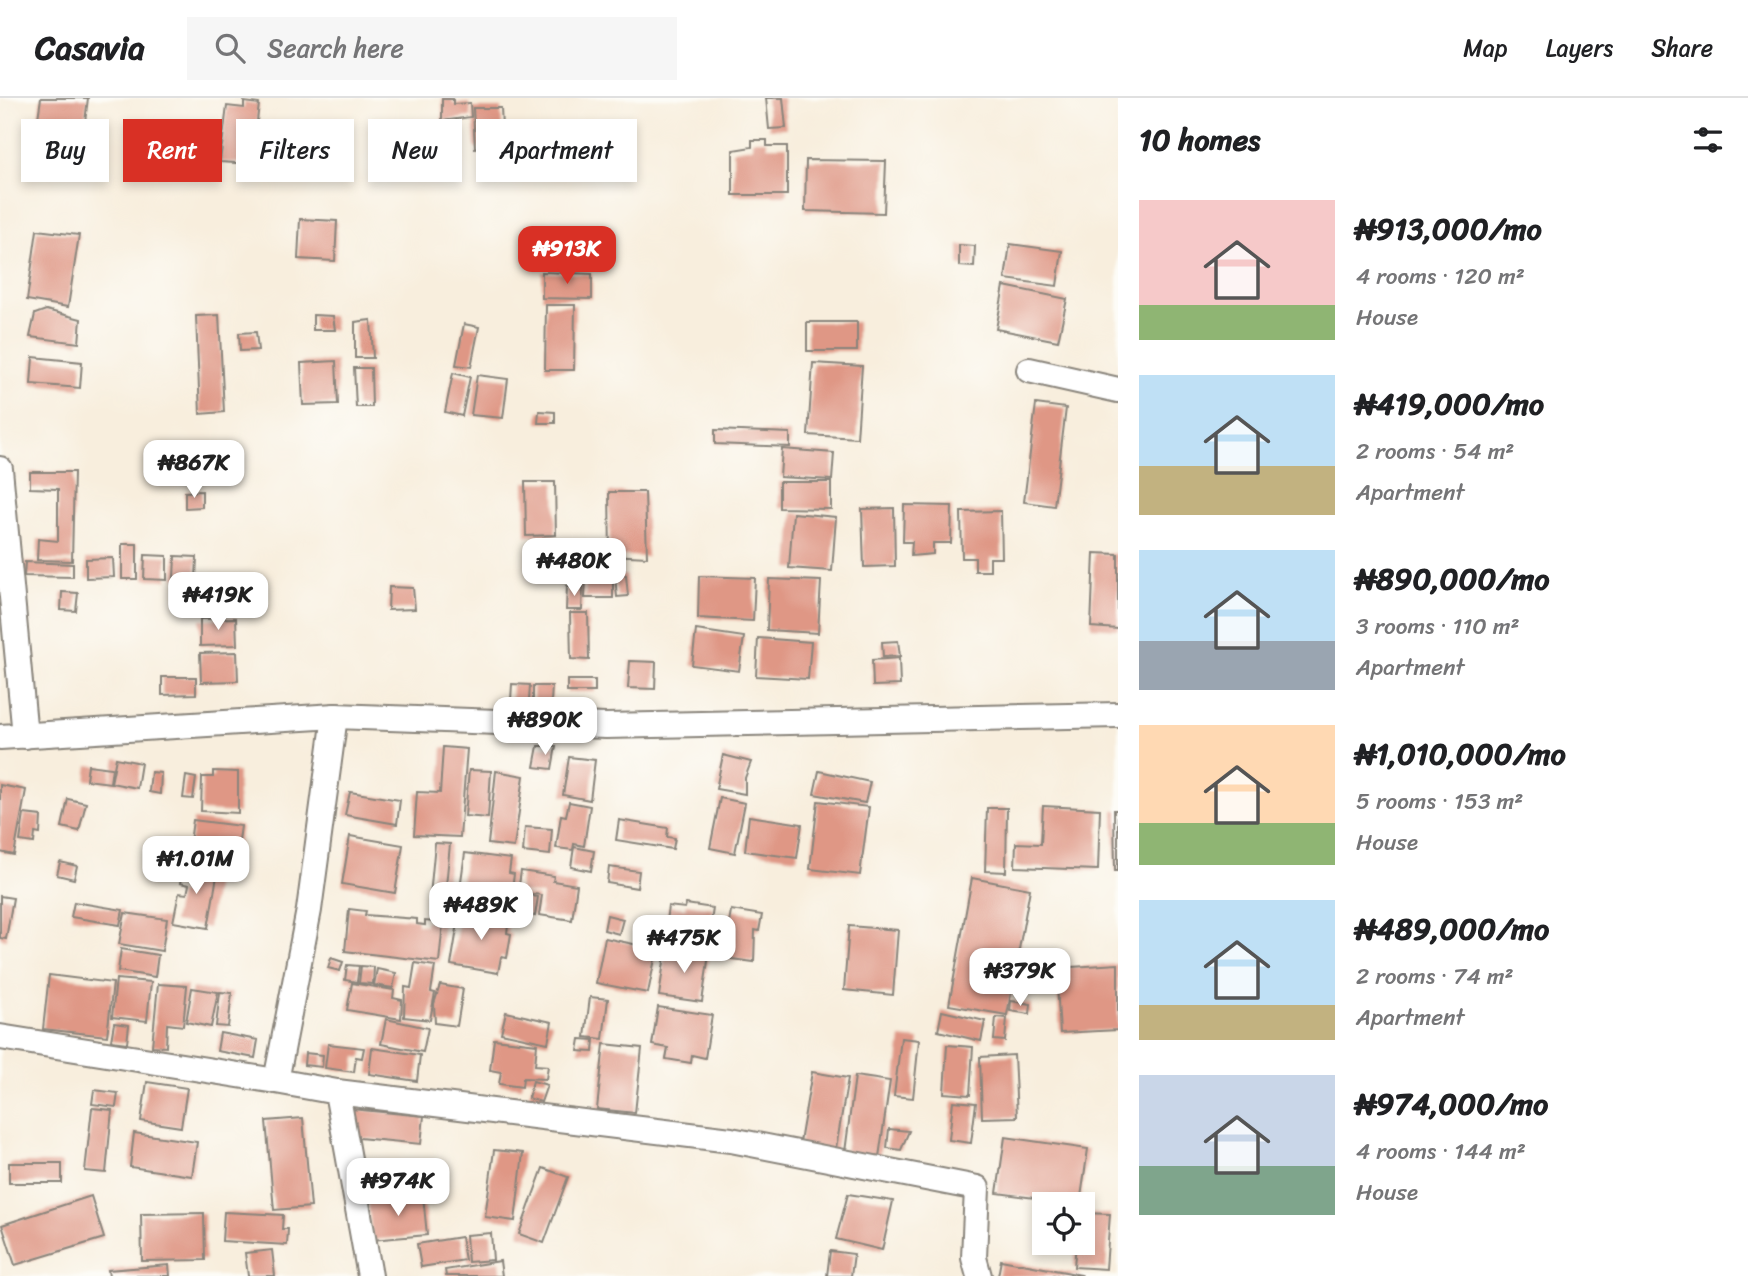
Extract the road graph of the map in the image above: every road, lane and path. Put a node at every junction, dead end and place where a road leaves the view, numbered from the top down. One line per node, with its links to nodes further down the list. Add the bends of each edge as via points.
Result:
1 (1029, 370): 2 (street)
2 (1118, 390)
3 (0, 469): 6 (street)
4 (1118, 715): 5 (street, via 606,726)
5 (335, 716): 6 (street); 9 (street, via 309,910)
6 (25, 736): 7 (street)
7 (0, 737)
8 (0, 1037): 9 (street)
9 (276, 1081): 10 (street)
10 (337, 1092): 11 (street); 12 (street, via 731,1140 977,1188 974,1258)
11 (370, 1276)
12 (979, 1276)

